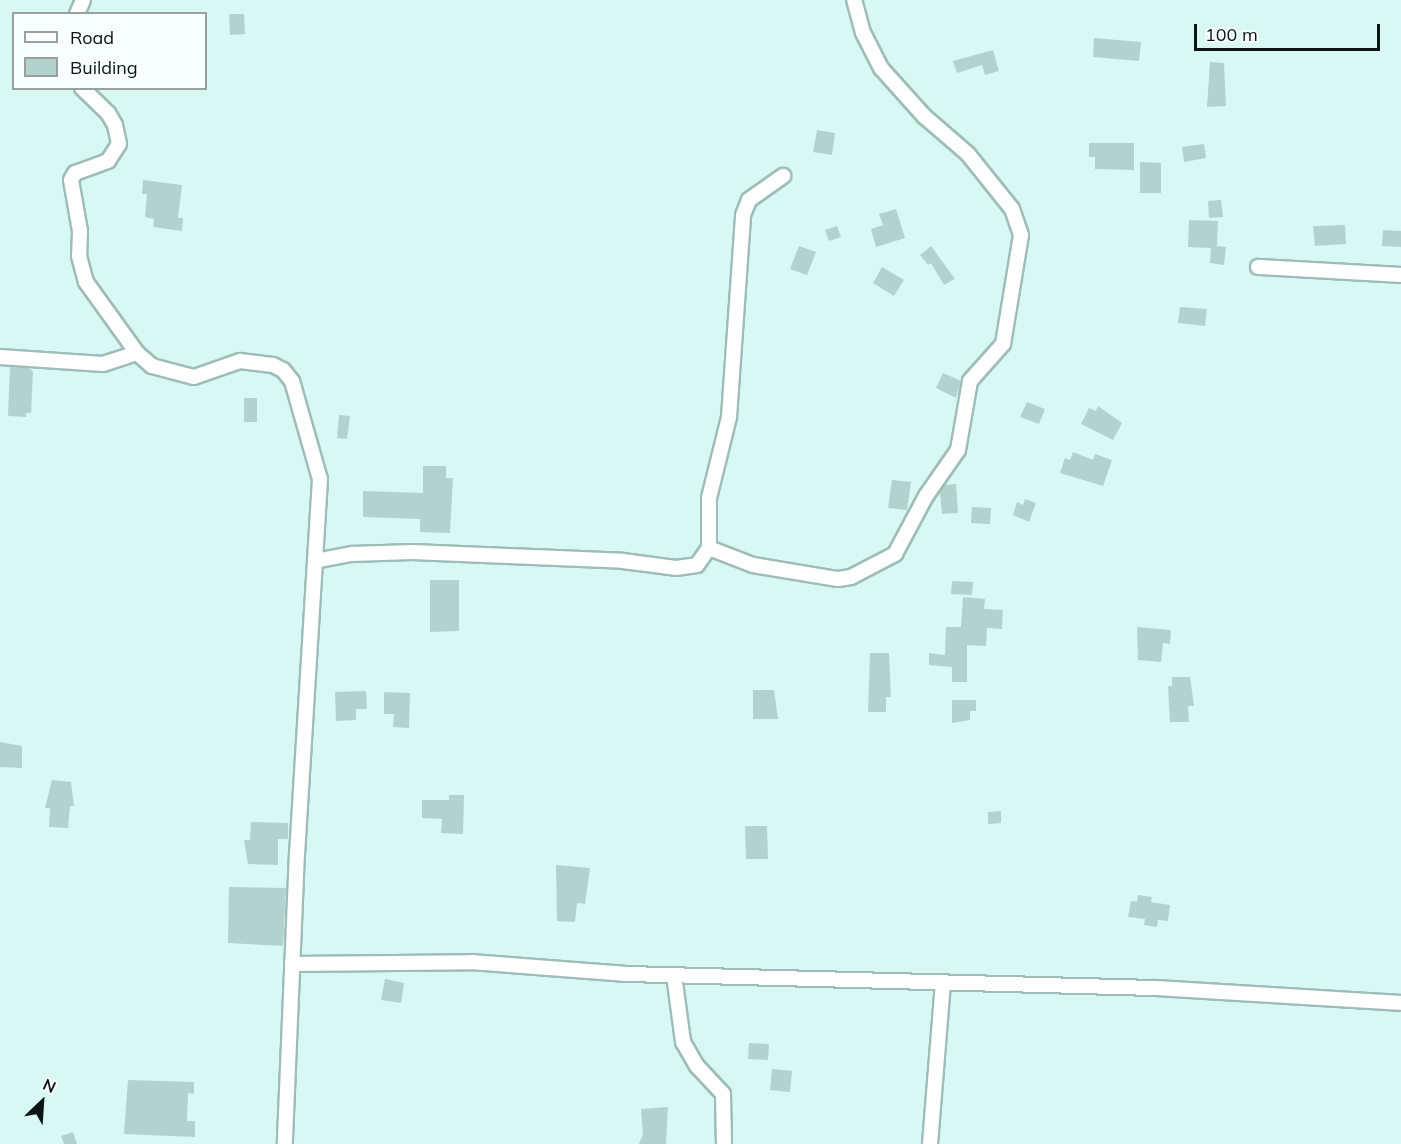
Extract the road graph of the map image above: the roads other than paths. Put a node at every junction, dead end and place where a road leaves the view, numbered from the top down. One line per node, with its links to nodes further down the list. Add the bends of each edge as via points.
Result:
1 (854, 0): 8 (street, via 863,33 881,68 924,116 968,154 1012,209 1021,235 1004,344 970,381 958,450 926,496 895,554 851,577 838,579 753,565)
2 (84, 90): 6 (street, via 116,125 119,144 108,161 75,173 71,180 80,231 79,256 86,282)
3 (783, 176): 8 (street, via 749,200 743,215 729,417 709,498)
4 (1258, 267): 5 (street)
5 (1401, 275)
6 (137, 353): 7 (street, via 103,364); 9 (street, via 152,366 194,377 240,362 273,365 283,370 292,381 320,479)
7 (0, 357)
8 (709, 548): 9 (street, via 697,565 676,568 623,561 412,552 352,554)
9 (315, 561): 10 (street)
10 (292, 964): 11 (street, via 471,962); 14 (street)
11 (674, 975): 12 (street); 15 (street, via 683,1042 697,1066 723,1094)
12 (943, 983): 13 (street, via 1155,988); 16 (street)
13 (1401, 1003)
14 (285, 1144)
15 (724, 1144)
16 (930, 1144)

